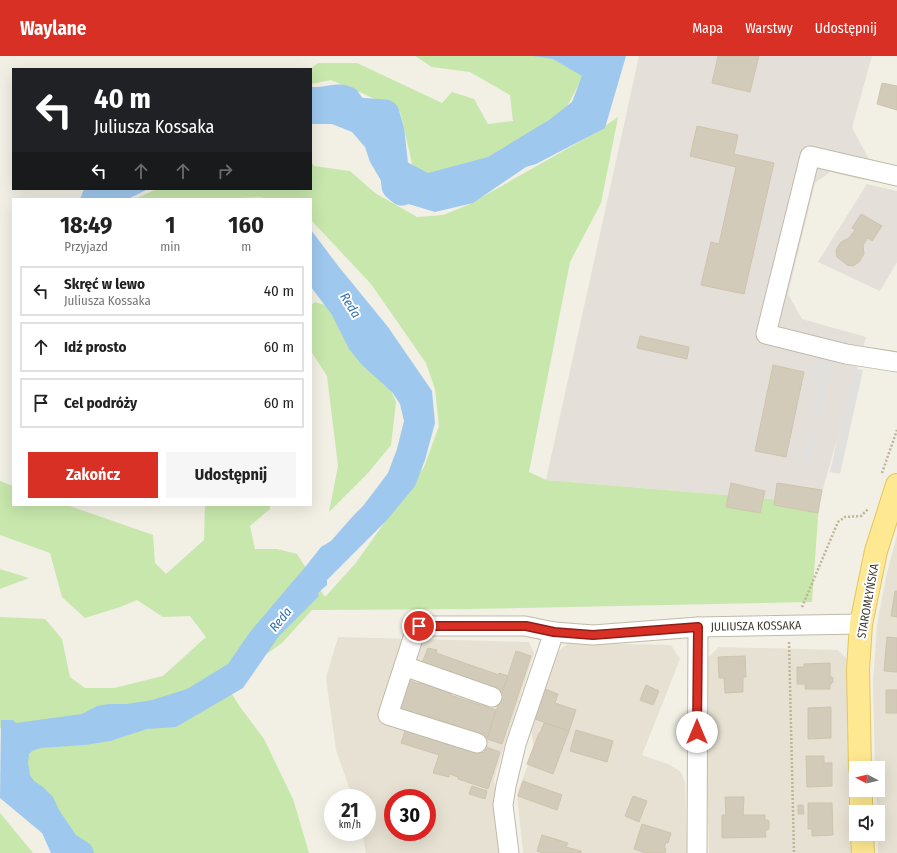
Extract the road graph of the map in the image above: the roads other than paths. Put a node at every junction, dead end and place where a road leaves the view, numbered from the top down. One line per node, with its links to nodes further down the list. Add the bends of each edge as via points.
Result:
1 (897, 176): 2 (street, via 810,156 766,334 846,354)
2 (897, 362)
3 (897, 485): 4 (main road, STAROMŁYŃSKA, via 876,551)
4 (861, 624): 5 (street, JULIUSZA KOSSAKA); 10 (main road, STAROMŁYŃSKA, via 858,669)
5 (698, 627): 6 (street, JULIUSZA KOSSAKA, via 593,635); 13 (street)
6 (554, 632): 7 (street, JULIUSZA KOSSAKA, via 526,626 419,626); 12 (street, via 516,744 506,786 503,805)
7 (404, 666): 8 (street); 9 (street, via 388,715)
8 (492, 697)
9 (477, 743)
10 (860, 761)
11 (862, 841): 14 (main road)
12 (509, 853)
13 (697, 853)
14 (863, 853)

